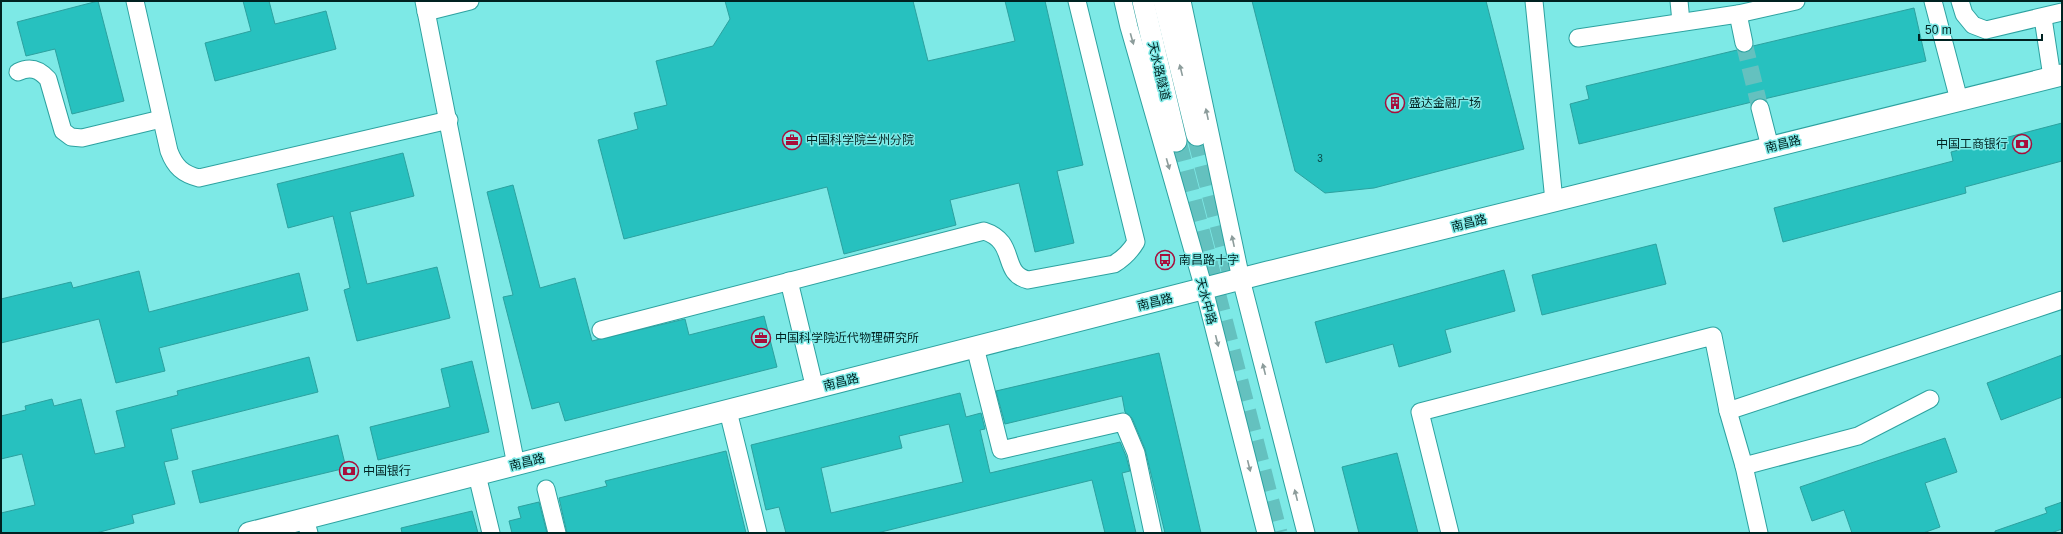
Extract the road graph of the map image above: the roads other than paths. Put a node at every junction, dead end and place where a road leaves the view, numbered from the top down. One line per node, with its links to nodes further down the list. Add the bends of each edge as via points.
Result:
1 (135, 1): 25 (street)
2 (470, 1): 14 (street)
3 (1077, 1): 32 (street, via 1136,242 1131,251 1114,264 1028,280 1022,279 1013,271 1008,252 999,238 984,231)
4 (1124, 1): 33 (street, 天水中路, one-way to 33, via 1129,27)
5 (1143, 1): 28 (main road, 天水路隧道)
6 (1164, 1): 27 (main road, 天水路隧道, one-way to 6)
7 (1182, 1): 31 (street, one-way to 7)
8 (1534, 1): 30 (street)
9 (1679, 1): 18 (street)
10 (1796, 1): 13 (street)
11 (1933, 1): 23 (street)
12 (1960, 1): 17 (street, via 1964,14 1973,25 1986,30)
13 (1773, 3): 16 (street)
14 (425, 7): 26 (street)
15 (2062, 12): 17 (street)
16 (1738, 14): 18 (street); 20 (street)
17 (2043, 18): 22 (street)
18 (1681, 22): 19 (street)
19 (1578, 38)
20 (1744, 43)
21 (18, 72): 25 (street, via 31,69 43,74 48,80 63,131 71,137 82,138)
22 (2057, 76): 23 (main road, 南昌路)
23 (1959, 100): 29 (main road, 南昌路)
24 (1760, 108): 29 (street)
25 (161, 119): 26 (street, via 173,161 179,170 199,178)
26 (449, 120): 41 (street)
27 (1197, 135)
28 (1176, 141)
29 (1770, 148): 30 (main road, 南昌路)
30 (1554, 201): 31 (main road, 南昌路)
31 (1241, 279): 33 (main road, 南昌路); 52 (street, one-way to 31)
32 (789, 281): 35 (street); 37 (street)
33 (1204, 289): 36 (main road, 南昌路); 51 (street, 天水中路, one-way to 51)
34 (2062, 300): 40 (street)
35 (601, 330)
36 (975, 348): 37 (main road, 南昌路); 50 (street, via 1001,450 1123,422 1136,453)
37 (815, 389): 39 (main road, 南昌路)
38 (1930, 399): 42 (street, via 1858,436)
39 (728, 411): 41 (main road, 南昌路); 49 (street)
40 (1728, 411): 42 (street); 53 (street, via 1713,336 1420,412)
41 (516, 465): 43 (main road, 南昌路)
42 (1744, 466): 54 (street)
43 (477, 475): 45 (main road, 南昌路); 47 (street)
44 (546, 488): 48 (street)
45 (307, 526): 46 (main road, 南昌路)
46 (249, 533)
47 (491, 533)
48 (557, 533)
49 (758, 533)
50 (1153, 533)
51 (1266, 533)
52 (1306, 533)
53 (1450, 533)
54 (1759, 533)

